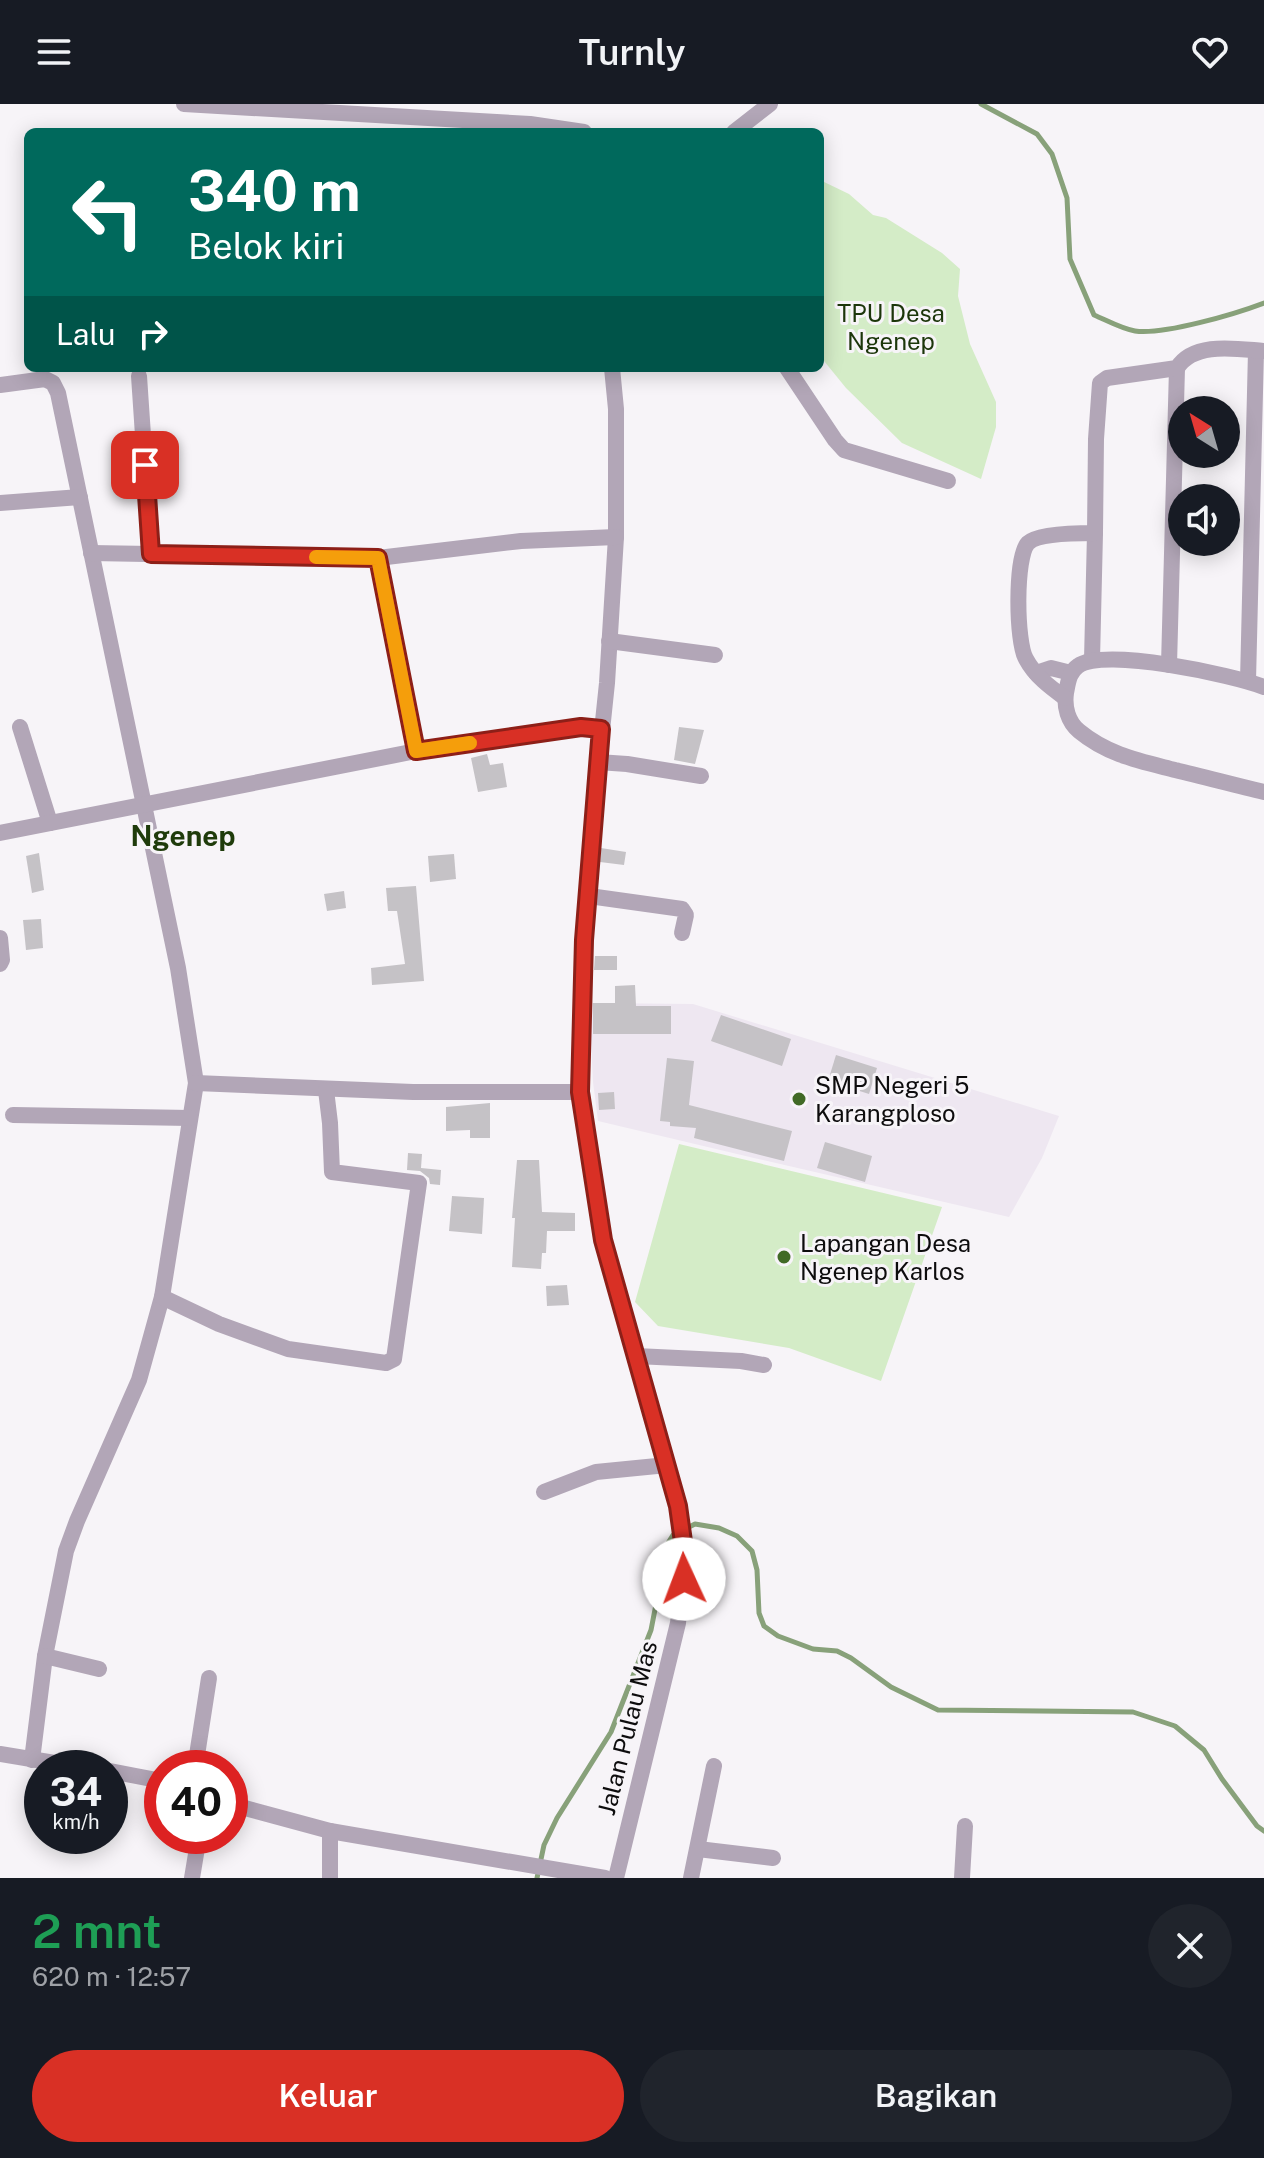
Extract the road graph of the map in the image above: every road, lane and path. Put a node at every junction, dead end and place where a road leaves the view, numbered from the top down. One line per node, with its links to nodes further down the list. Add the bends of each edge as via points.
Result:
1 (184, 104): 3 (street)
2 (770, 104): 4 (street)
3 (557, 128)
4 (739, 128)
5 (1260, 351): 6 (street, via 1203,351 1186,357); 25 (street)
6 (1177, 368): 14 (street, via 1100,383); 22 (street)
7 (612, 372): 15 (street, Jalan Pulau Mas)
8 (790, 372): 11 (street, via 844,450)
9 (139, 376): 17 (street)
10 (0, 385): 12 (street, via 45,379 53,383)
11 (948, 481)
12 (80, 497): 13 (street); 16 (street)
13 (0, 503)
14 (1095, 533): 21 (street); 23 (street, via 1034,539 1026,545 1020,638)
15 (616, 537): 18 (street, via 521,541); 19 (street, Jalan Pulau Mas)
16 (91, 553): 17 (street); 34 (street)
17 (151, 554): 18 (street)
18 (378, 558): 30 (street)
19 (609, 641): 20 (street); 29 (street, Jalan Pulau Mas)
20 (715, 655)
21 (1092, 660): 22 (street); 24 (street)
22 (1169, 665): 25 (street)
23 (1036, 673): 24 (street, via 1051,668); 27 (street)
24 (1071, 673): 27 (street)
25 (1248, 681): 26 (street)
26 (1264, 687)
27 (1065, 698): 33 (street, via 1073,725 1120,756)
28 (20, 727): 35 (street)
29 (601, 729): 30 (street, via 581,727); 31 (street, Jalan Pulau Mas)
30 (416, 751): 34 (street)
31 (598, 762): 32 (street); 37 (street, Jalan Pulau Mas)
32 (701, 776)
33 (1264, 792)
34 (142, 804): 35 (street); 41 (street, via 178,968)
35 (50, 823): 36 (street)
36 (0, 833)
37 (589, 896): 38 (street, via 682,909); 43 (street, Jalan Pulau Mas)
38 (682, 933)
39 (0, 938): 40 (street)
40 (0, 964)
41 (196, 1083): 42 (street); 45 (street)
42 (326, 1090): 43 (street); 46 (street, via 332,1172 419,1183 394,1359 386,1363 288,1349)
43 (580, 1092): 47 (street, Jalan Pulau Mas, via 603,1240)
44 (13, 1115): 45 (street)
45 (190, 1118): 46 (street)
46 (162, 1297): 51 (street, via 139,1380 72,1534)
47 (636, 1356): 48 (street); 49 (street, Jalan Pulau Mas)
48 (764, 1365)
49 (667, 1465): 50 (street, via 596,1472); 68 (street, Jalan Pulau Mas, via 678,1506 684,1579)
50 (544, 1492)
51 (45, 1656): 52 (street); 54 (street)
52 (99, 1669)
53 (209, 1678): 55 (street)
54 (33, 1750)
55 (198, 1750)
56 (0, 1754): 57 (street)
57 (24, 1758)
58 (714, 1766): 62 (street)
59 (248, 1809): 61 (street)
60 (965, 1826): 70 (street)
61 (330, 1831): 66 (street); 67 (street)
62 (698, 1849): 64 (street); 69 (street)
63 (196, 1854): 65 (street)
64 (773, 1858)
65 (192, 1878)
66 (330, 1878)
67 (605, 1878)
68 (616, 1878)
69 (691, 1878)
70 (962, 1878)

